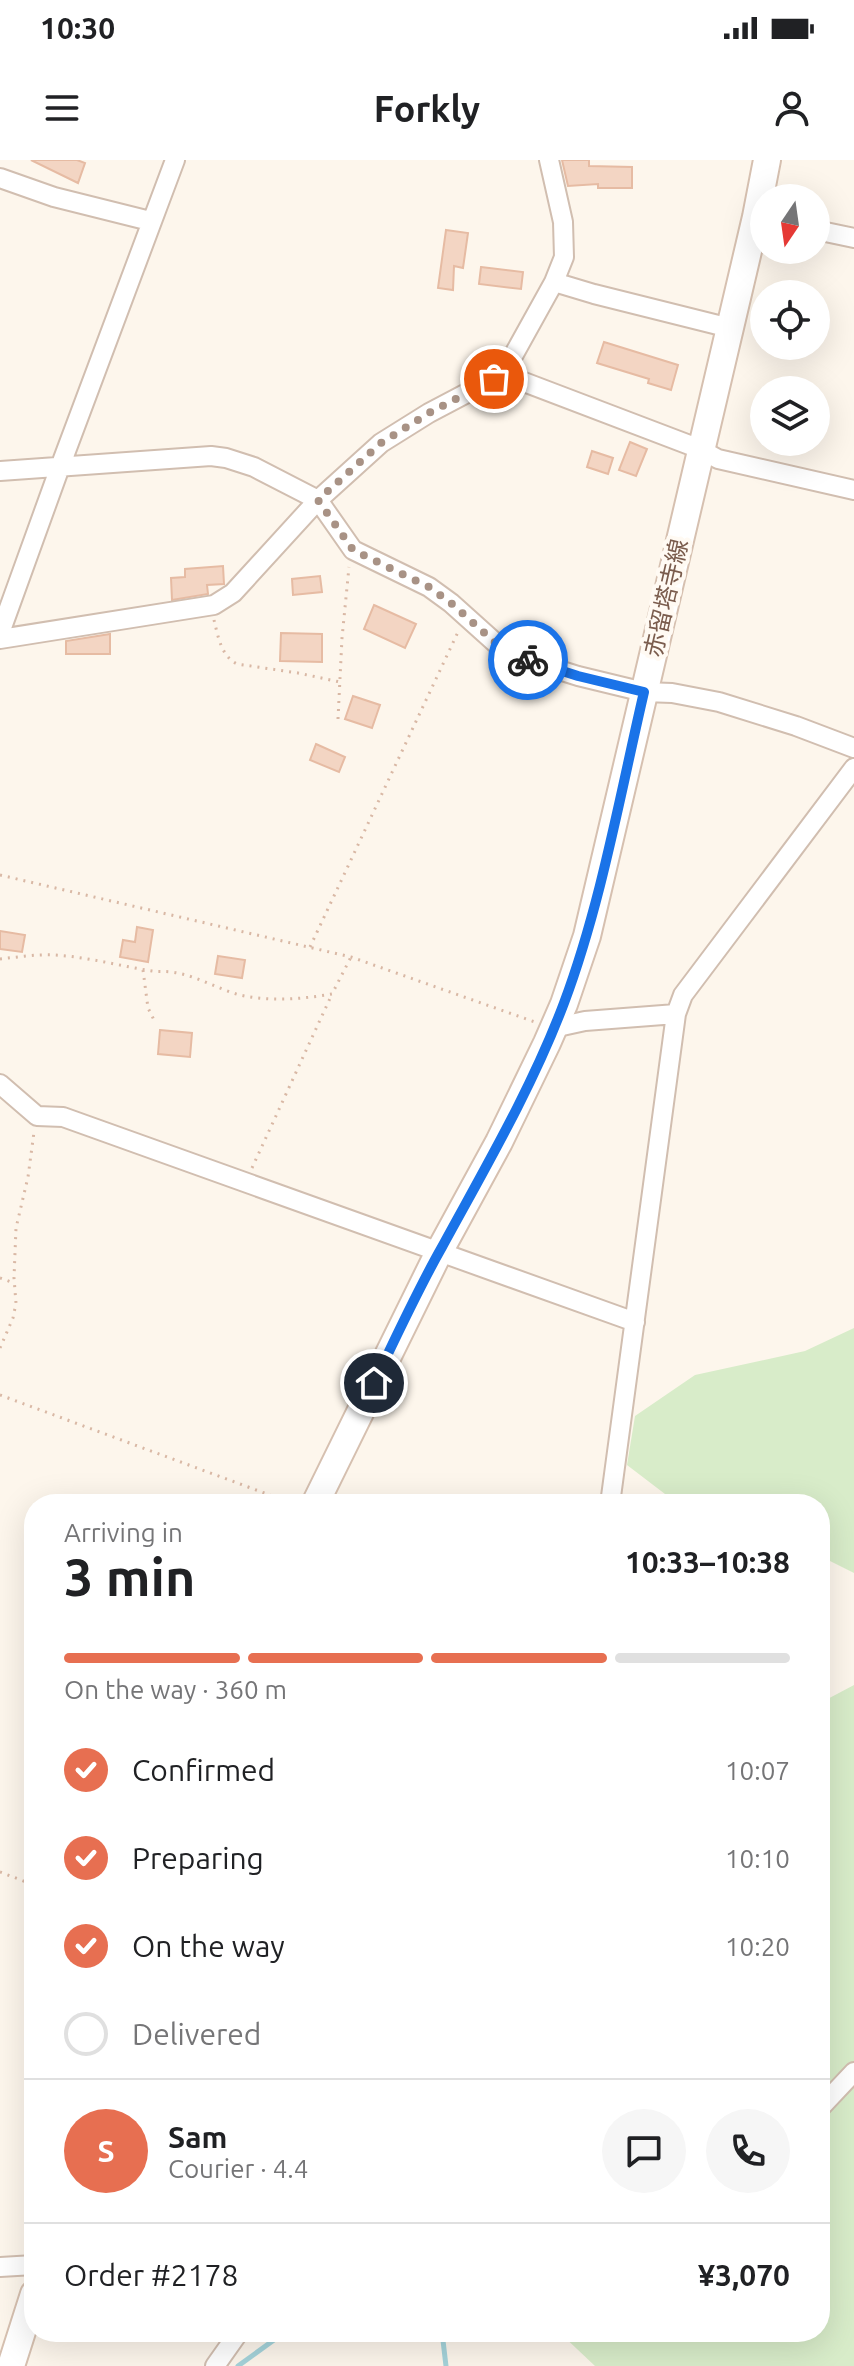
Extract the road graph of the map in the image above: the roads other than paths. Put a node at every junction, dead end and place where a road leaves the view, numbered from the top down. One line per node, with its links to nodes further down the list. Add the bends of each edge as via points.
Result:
1 (175, 160): 6 (street)
2 (549, 160): 10 (street, via 563,222 564,257)
3 (767, 160): 5 (main road, 赤留塔寺線)
4 (0, 178): 6 (street)
5 (764, 184)
6 (150, 221): 14 (street)
7 (830, 233): 8 (street)
8 (854, 238)
9 (750, 255): 11 (main road, 赤留塔寺線)
10 (554, 282): 11 (street); 12 (street)
11 (730, 328): 13 (main road, 赤留塔寺線)
12 (503, 374): 13 (street); 17 (street, via 381,443)
13 (700, 449): 16 (street, via 718,459); 19 (main road, 赤留塔寺線)
14 (60, 467): 15 (street); 17 (street, via 226,458); 18 (street)
15 (0, 471)
16 (854, 490)
17 (318, 500): 18 (street, via 233,593 209,607); 19 (street, via 353,550 429,587 500,647 578,676)
18 (0, 636)
19 (644, 692): 20 (street, via 719,702); 23 (main road, 赤留塔寺線, via 587,936)
20 (854, 748)
21 (854, 768): 22 (street, via 683,995)
22 (676, 1014): 23 (street); 26 (street)
23 (553, 1028): 25 (main road, 赤留塔寺線)
24 (0, 1084): 25 (street, via 37,1116 63,1117)
25 (439, 1252): 26 (street); 27 (main road, 赤留塔寺線)
26 (635, 1322): 28 (street)
27 (320, 1494)
28 (611, 1494)
29 (854, 2072): 30 (street)
30 (830, 2097)
31 (24, 2266): 32 (street)
32 (0, 2267)
33 (24, 2325): 35 (main road)
34 (232, 2342): 36 (street)
35 (11, 2366)
36 (215, 2366)

